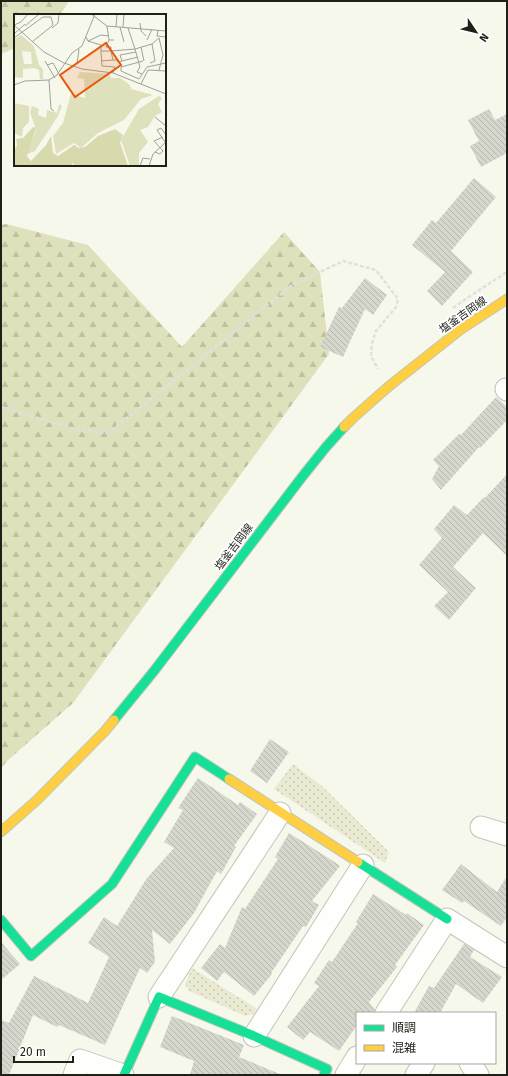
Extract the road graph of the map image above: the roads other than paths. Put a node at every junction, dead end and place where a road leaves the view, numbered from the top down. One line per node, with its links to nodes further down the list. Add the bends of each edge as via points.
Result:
1 (507, 299): 4 (street, 塩釜吉岡線, via 460,330 353,418 321,453 154,672 104,731 37,800)
2 (280, 812): 6 (street); 8 (street, via 195,757 112,884 31,956); 10 (street)
3 (481, 826): 5 (street)
4 (1, 832)
5 (507, 835)
6 (363, 865): 7 (street); 12 (street)
7 (447, 919): 9 (street); 11 (street)
8 (1, 920)
9 (507, 957)
10 (159, 996): 12 (street); 18 (street)
11 (387, 1012)
12 (254, 1036): 16 (street)
13 (356, 1058): 16 (street)
14 (423, 1064): 19 (street)
15 (471, 1064): 20 (street)
16 (335, 1073)
17 (74, 1075): 18 (street, via 80,1060)
18 (124, 1075)
19 (416, 1075)
20 (478, 1075)

